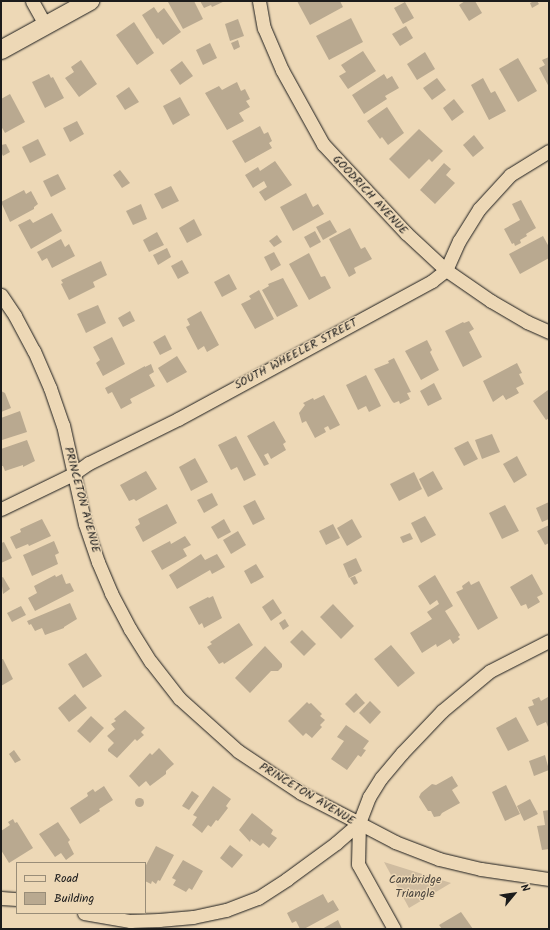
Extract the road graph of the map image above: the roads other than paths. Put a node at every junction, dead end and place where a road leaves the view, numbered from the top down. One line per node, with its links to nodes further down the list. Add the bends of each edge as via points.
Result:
1 (32, 1): 4 (street)
2 (90, 1): 4 (street)
3 (259, 1): 7 (street, GOODRICH AVENUE, via 264,28 282,70 323,144 406,233)
4 (46, 26): 5 (street)
5 (1, 50)
6 (549, 151): 7 (street, SOUTH WHEELER STREET, via 510,175 479,209 459,241)
7 (446, 270): 9 (street, GOODRICH AVENUE, via 491,301); 10 (street, SOUTH WHEELER STREET, via 432,281 178,419 89,463)
8 (1, 295): 10 (street, PRINCETON AVENUE, via 34,351 50,388 63,425)
9 (549, 332)
10 (73, 474): 11 (street, SOUTH WHEELER STREET); 13 (street, PRINCETON AVENUE, via 85,524 111,593 130,629 179,698 238,751 301,792)
11 (1, 509)
12 (549, 641): 13 (street, via 490,671 442,711 381,778 369,797)
13 (359, 823): 14 (street, via 395,842 439,859 481,869); 17 (street, via 336,844 258,898 226,910 193,917 130,921); 18 (street, PRINCETON AVENUE, via 358,864)
14 (549, 879)
15 (1, 898): 16 (street)
16 (16, 899)
17 (90, 914)
18 (394, 929)

